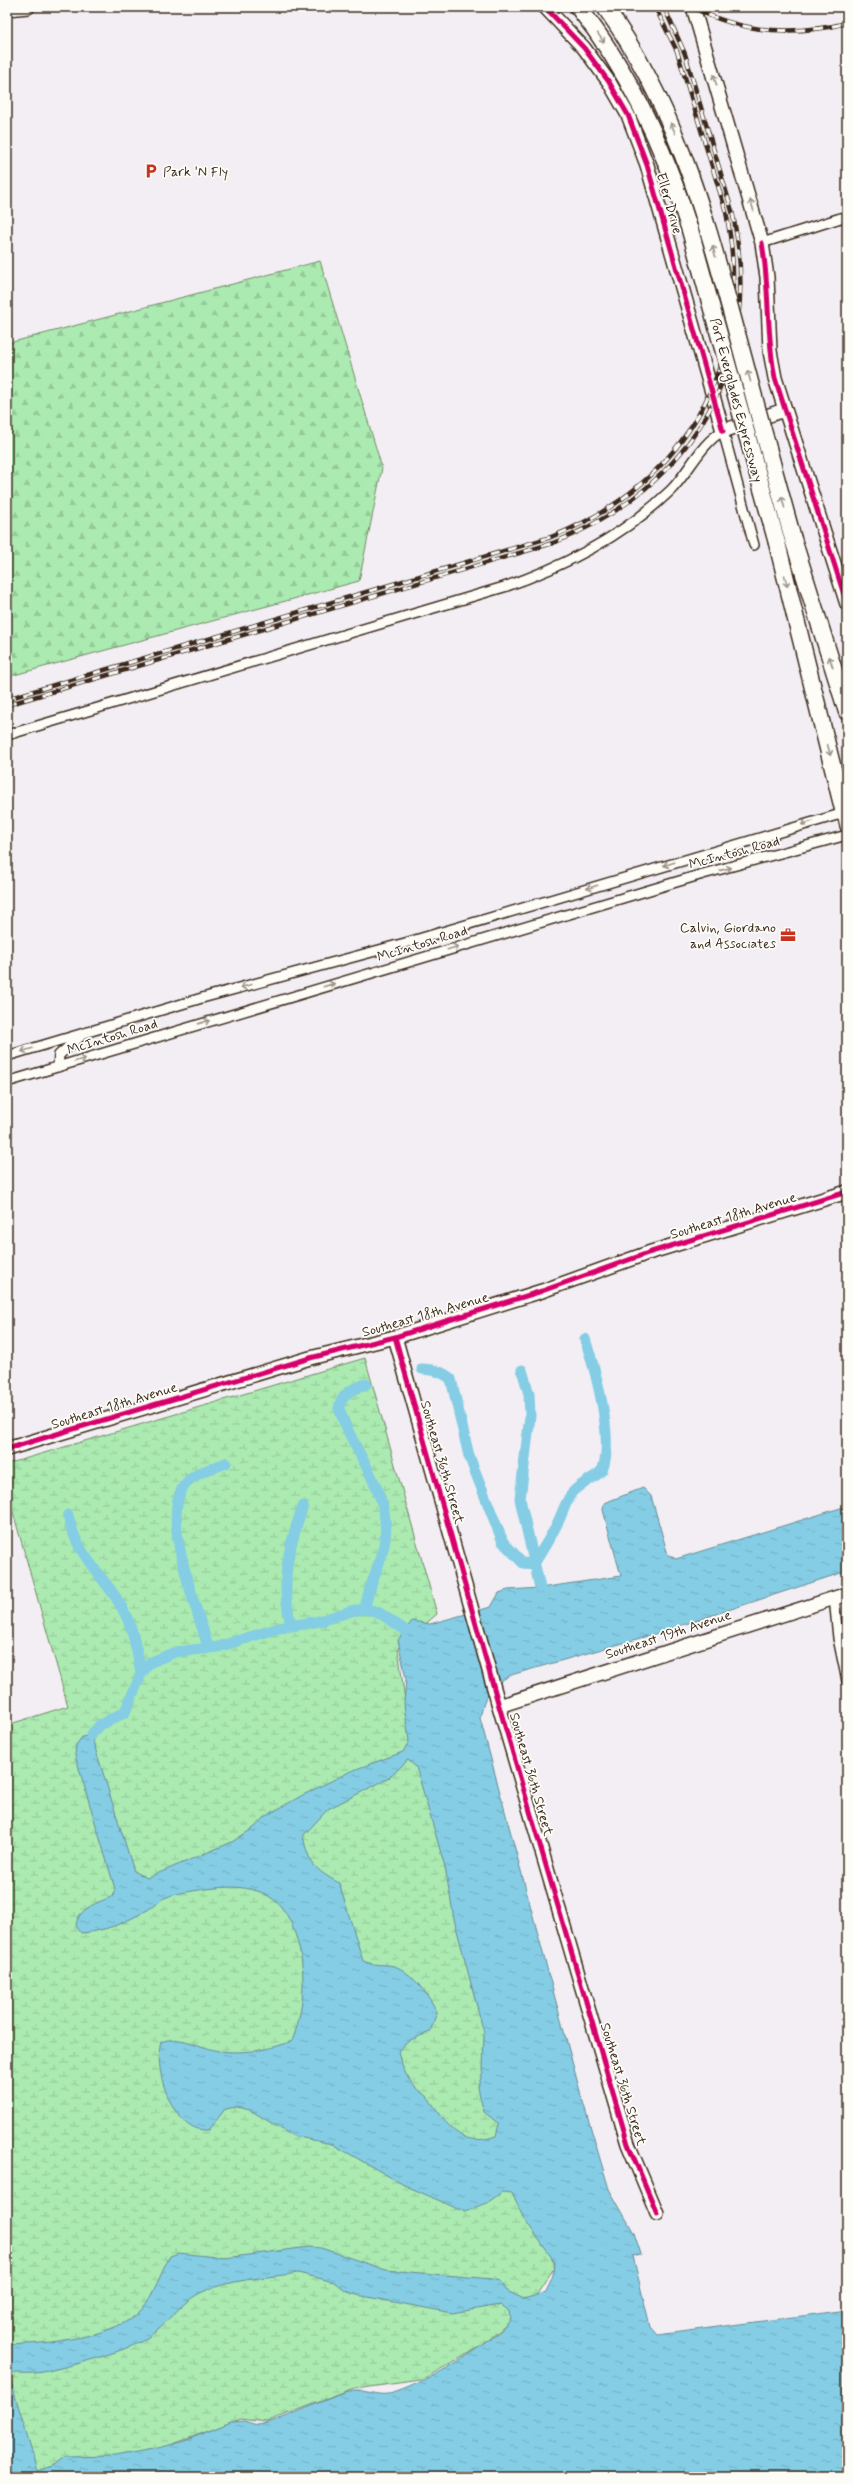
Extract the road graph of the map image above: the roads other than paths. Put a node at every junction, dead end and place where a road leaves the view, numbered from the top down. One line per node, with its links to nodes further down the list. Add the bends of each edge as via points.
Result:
1 (28, 7): 6 (street)
2 (545, 7): 10 (street, Eller Drive, via 584,48 609,82 628,116 643,155)
3 (578, 7): 15 (highway, Port Everglades Expressway, one-way to 15, bridge, via 626,78 658,140 690,230 776,544)
4 (605, 7): 13 (highway, Port Everglades Expressway, one-way to 4, bridge, via 793,539 696,186 668,116 651,82)
5 (693, 7): 8 (street, one-way to 5)
6 (7, 9)
7 (847, 216): 8 (street)
8 (762, 243): 9 (street, via 767,277 770,351)
9 (784, 410): 10 (street); 12 (street)
10 (723, 431): 11 (street, Eller Drive); 14 (street, via 710,440 672,488 633,523 582,554 546,571 504,587)
11 (754, 545)
12 (847, 604)
13 (847, 712)
14 (7, 734)
15 (846, 817): 17 (street, McIntosh Road, one-way to 17)
16 (847, 835): 19 (street, McIntosh Road, one-way to 16, via 681,881)
17 (85, 1033): 18 (street, McIntosh Road, one-way to 18); 19 (street, via 59,1055)
18 (7, 1056)
19 (58, 1067): 20 (street, McIntosh Road)
20 (7, 1082)
21 (847, 1192): 22 (street, Southeast 18th Avenue, via 648,1253 542,1291)
22 (395, 1337): 23 (street, Southeast 18th Avenue, via 310,1358); 26 (street, Southeast 36th Street)
23 (7, 1449)
24 (841, 1596): 25 (street, via 838,1638); 26 (street, Southeast 19th Avenue)
25 (847, 1681)
26 (499, 1706): 27 (street, Southeast 36th Street, via 628,2144)
27 (657, 2213)

